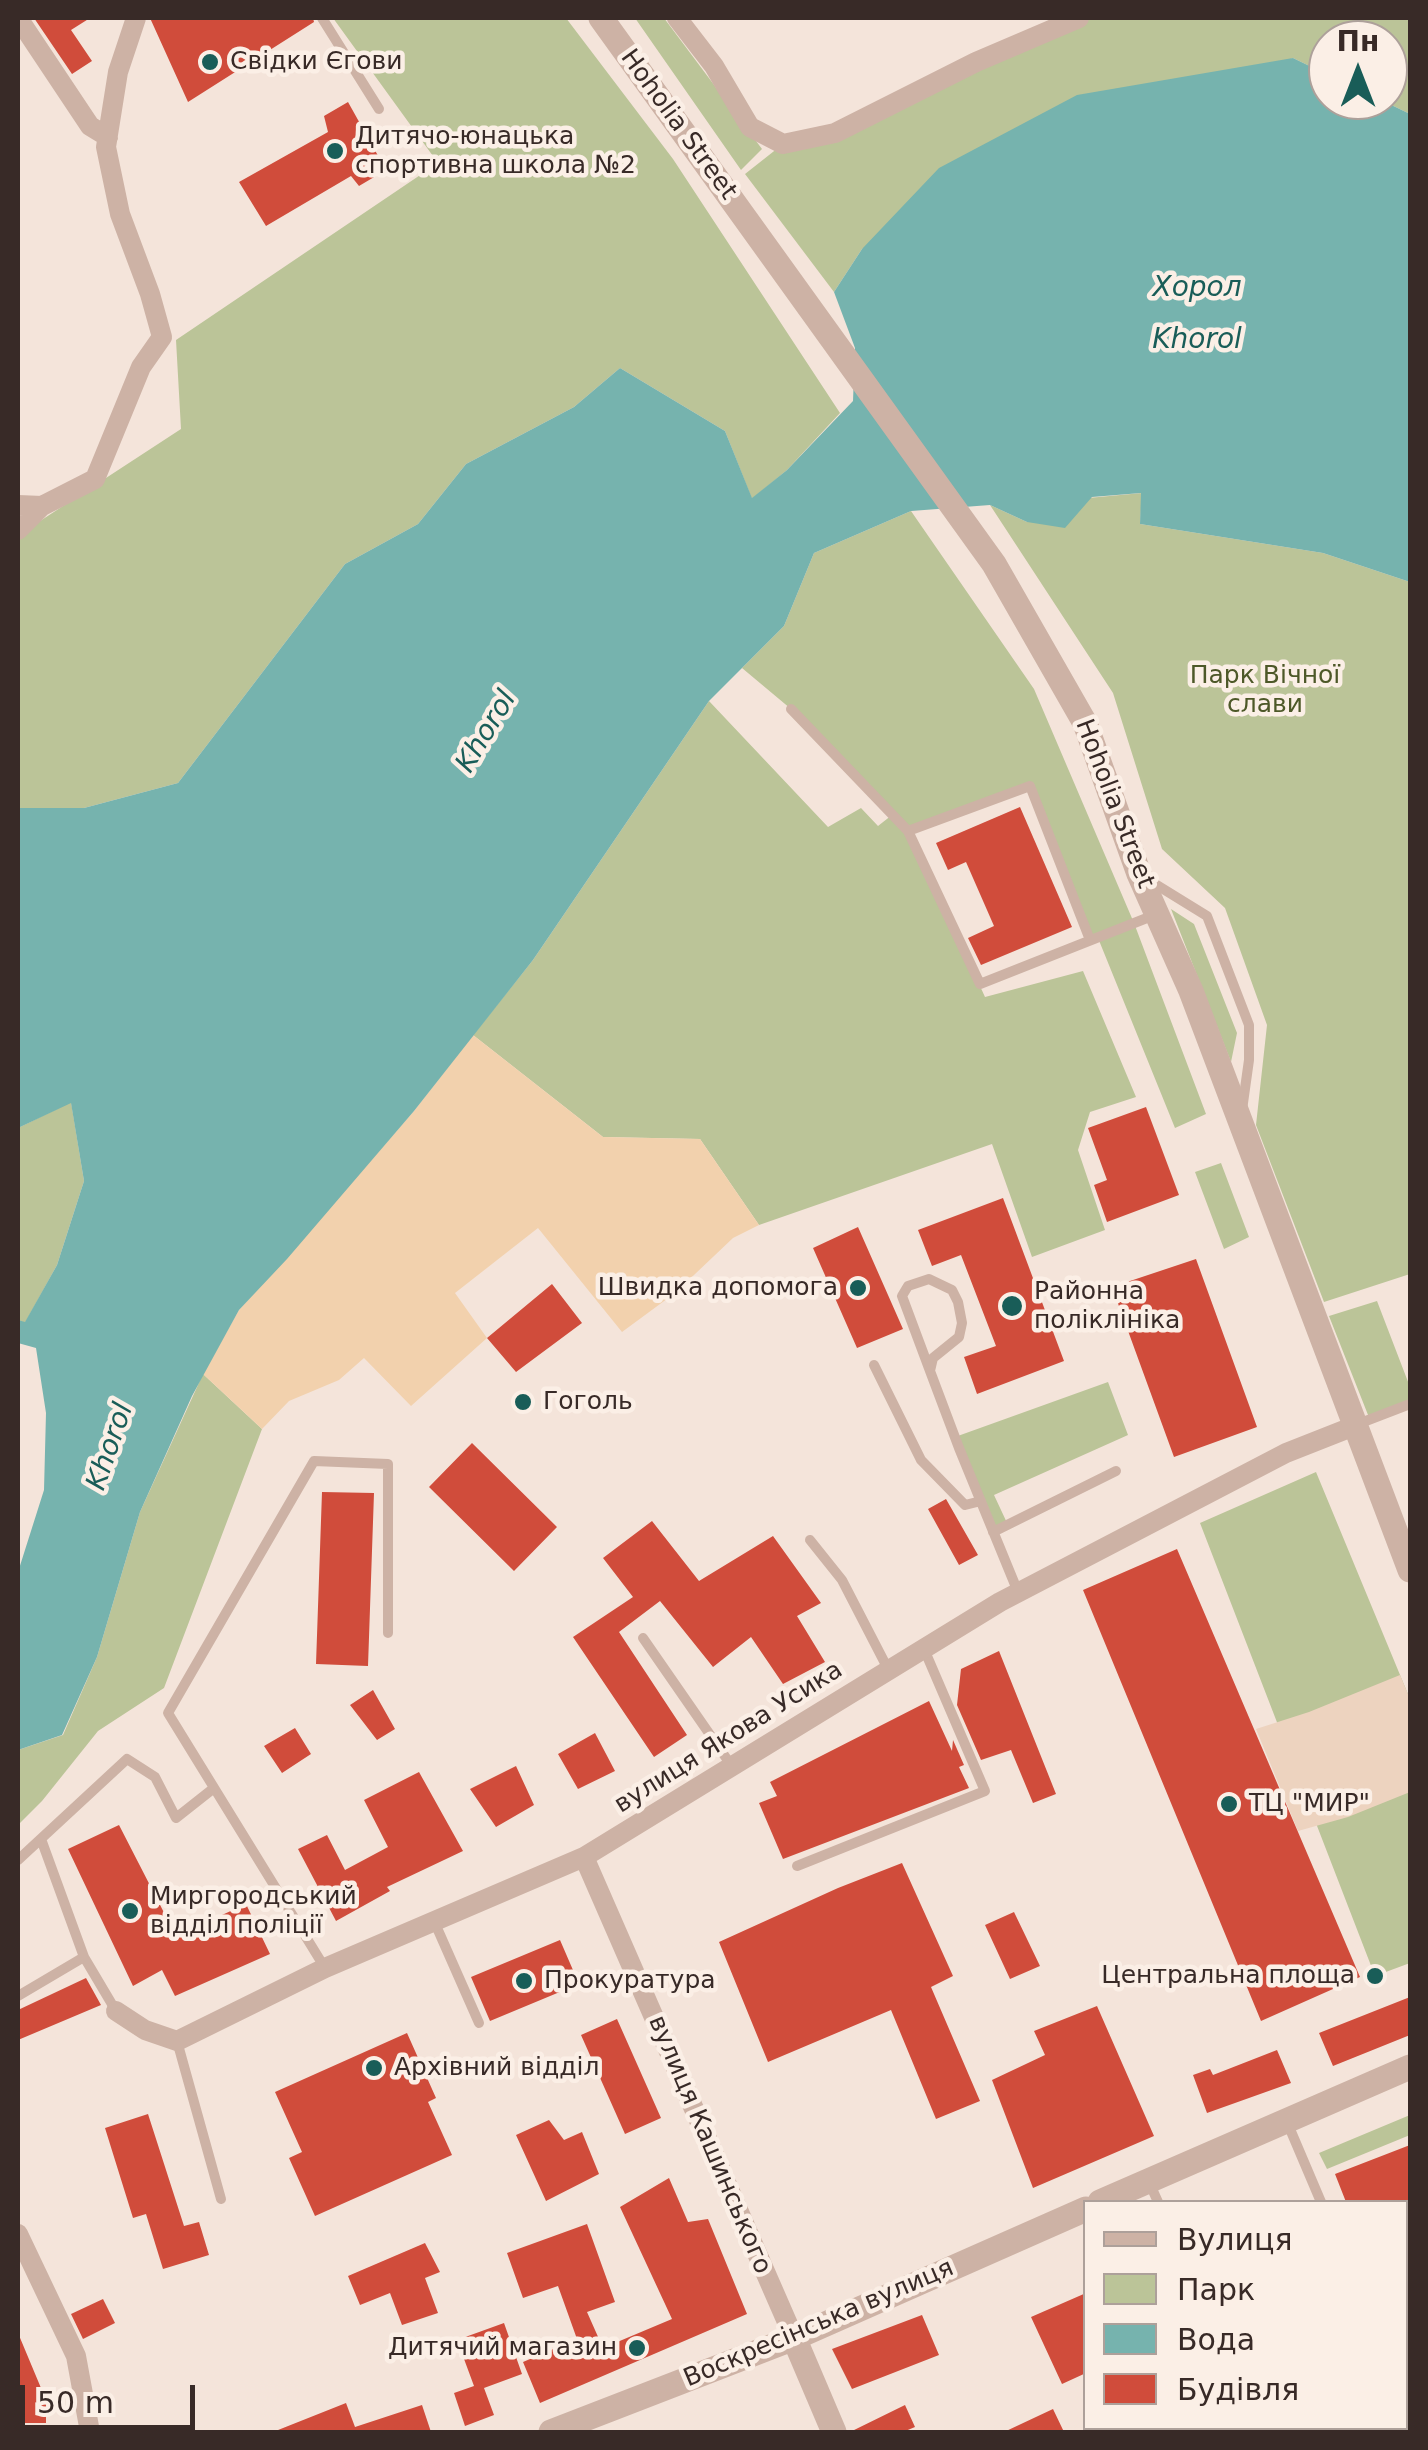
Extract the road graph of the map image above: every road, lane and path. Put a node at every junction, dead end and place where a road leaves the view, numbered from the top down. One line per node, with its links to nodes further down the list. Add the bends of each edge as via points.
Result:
1 (18, 18): 8 (street, via 90,126)
2 (136, 18): 8 (street, via 118,72)
3 (322, 18): 7 (lane)
4 (601, 18): 14 (street, Hoholia Street, via 994,564 1085,722)
5 (677, 18): 6 (street, via 750,126 783,144 835,133)
6 (1079, 18)
7 (379, 109)
8 (108, 137): 10 (street, via 120,214 162,337 142,367 95,479)
9 (18, 505): 10 (street)
10 (42, 506): 11 (street)
11 (18, 530)
12 (791, 709): 13 (lane)
13 (908, 831): 16 (lane, via 980,984); 16 (lane, via 1030,786)
14 (1138, 874): 15 (street, Hoholia Street); 17 (lane, via 1207,916 1249,1024)
15 (1158, 913): 16 (lane); 17 (street, Hoholia Street)
16 (1090, 940)
17 (1241, 1121): 21 (street, Hoholia Street)
18 (874, 1365): 23 (lane, via 921,1460 965,1505)
19 (930, 1371): 19 (lane, via 902,1296 908,1286 930,1279 952,1290 962,1324); 23 (lane)
20 (1410, 1404): 21 (lane)
21 (1357, 1425): 26 (street, Hoholia Street); 27 (street, вулиця Якова Усика, via 1286,1454)
22 (1116, 1470): 24 (lane)
23 (981, 1501): 24 (lane)
24 (993, 1532): 27 (lane)
25 (810, 1540): 31 (lane, via 842,1580)
26 (1410, 1570)
27 (1018, 1592): 30 (street, вулиця Якова Усика)
28 (388, 1633): 33 (lane, via 388,1464 314,1461 168,1713)
29 (642, 1638): 32 (lane)
30 (924, 1648): 31 (street, вулиця Якова Усика); 37 (lane, via 985,1790)
31 (888, 1670): 32 (street, вулиця Якова Усика)
32 (731, 1765): 35 (street, вулиця Якова Усика)
33 (214, 1788): 34 (lane, via 176,1818 155,1776 127,1759); 40 (lane)
34 (41, 1839): 36 (lane); 39 (lane)
35 (584, 1858): 38 (street, вулиця Якова Усика); 53 (street, вулиця Кашинського)
36 (18, 1860)
37 (797, 1866)
38 (434, 1920): 40 (street, вулиця Якова Усика); 43 (lane)
39 (84, 1957): 41 (lane); 42 (lane)
40 (325, 1968): 44 (street, вулиця Якова Усика)
41 (18, 1996)
42 (116, 2011): 44 (street)
43 (479, 2023)
44 (176, 2041): 48 (lane)
45 (1410, 2067): 46 (street)
46 (1287, 2120): 47 (street); 50 (lane)
47 (1153, 2192): 49 (street)
48 (221, 2199)
49 (1111, 2200)
50 (1320, 2200)
51 (1083, 2210): 53 (street, Воскресінська вулиця)
52 (18, 2234): 54 (street, via 76,2356)
53 (794, 2338): 55 (street, Воскресінська вулиця); 56 (street, вулиця Кашинського)
54 (90, 2432)
55 (550, 2432)
56 (834, 2432)

